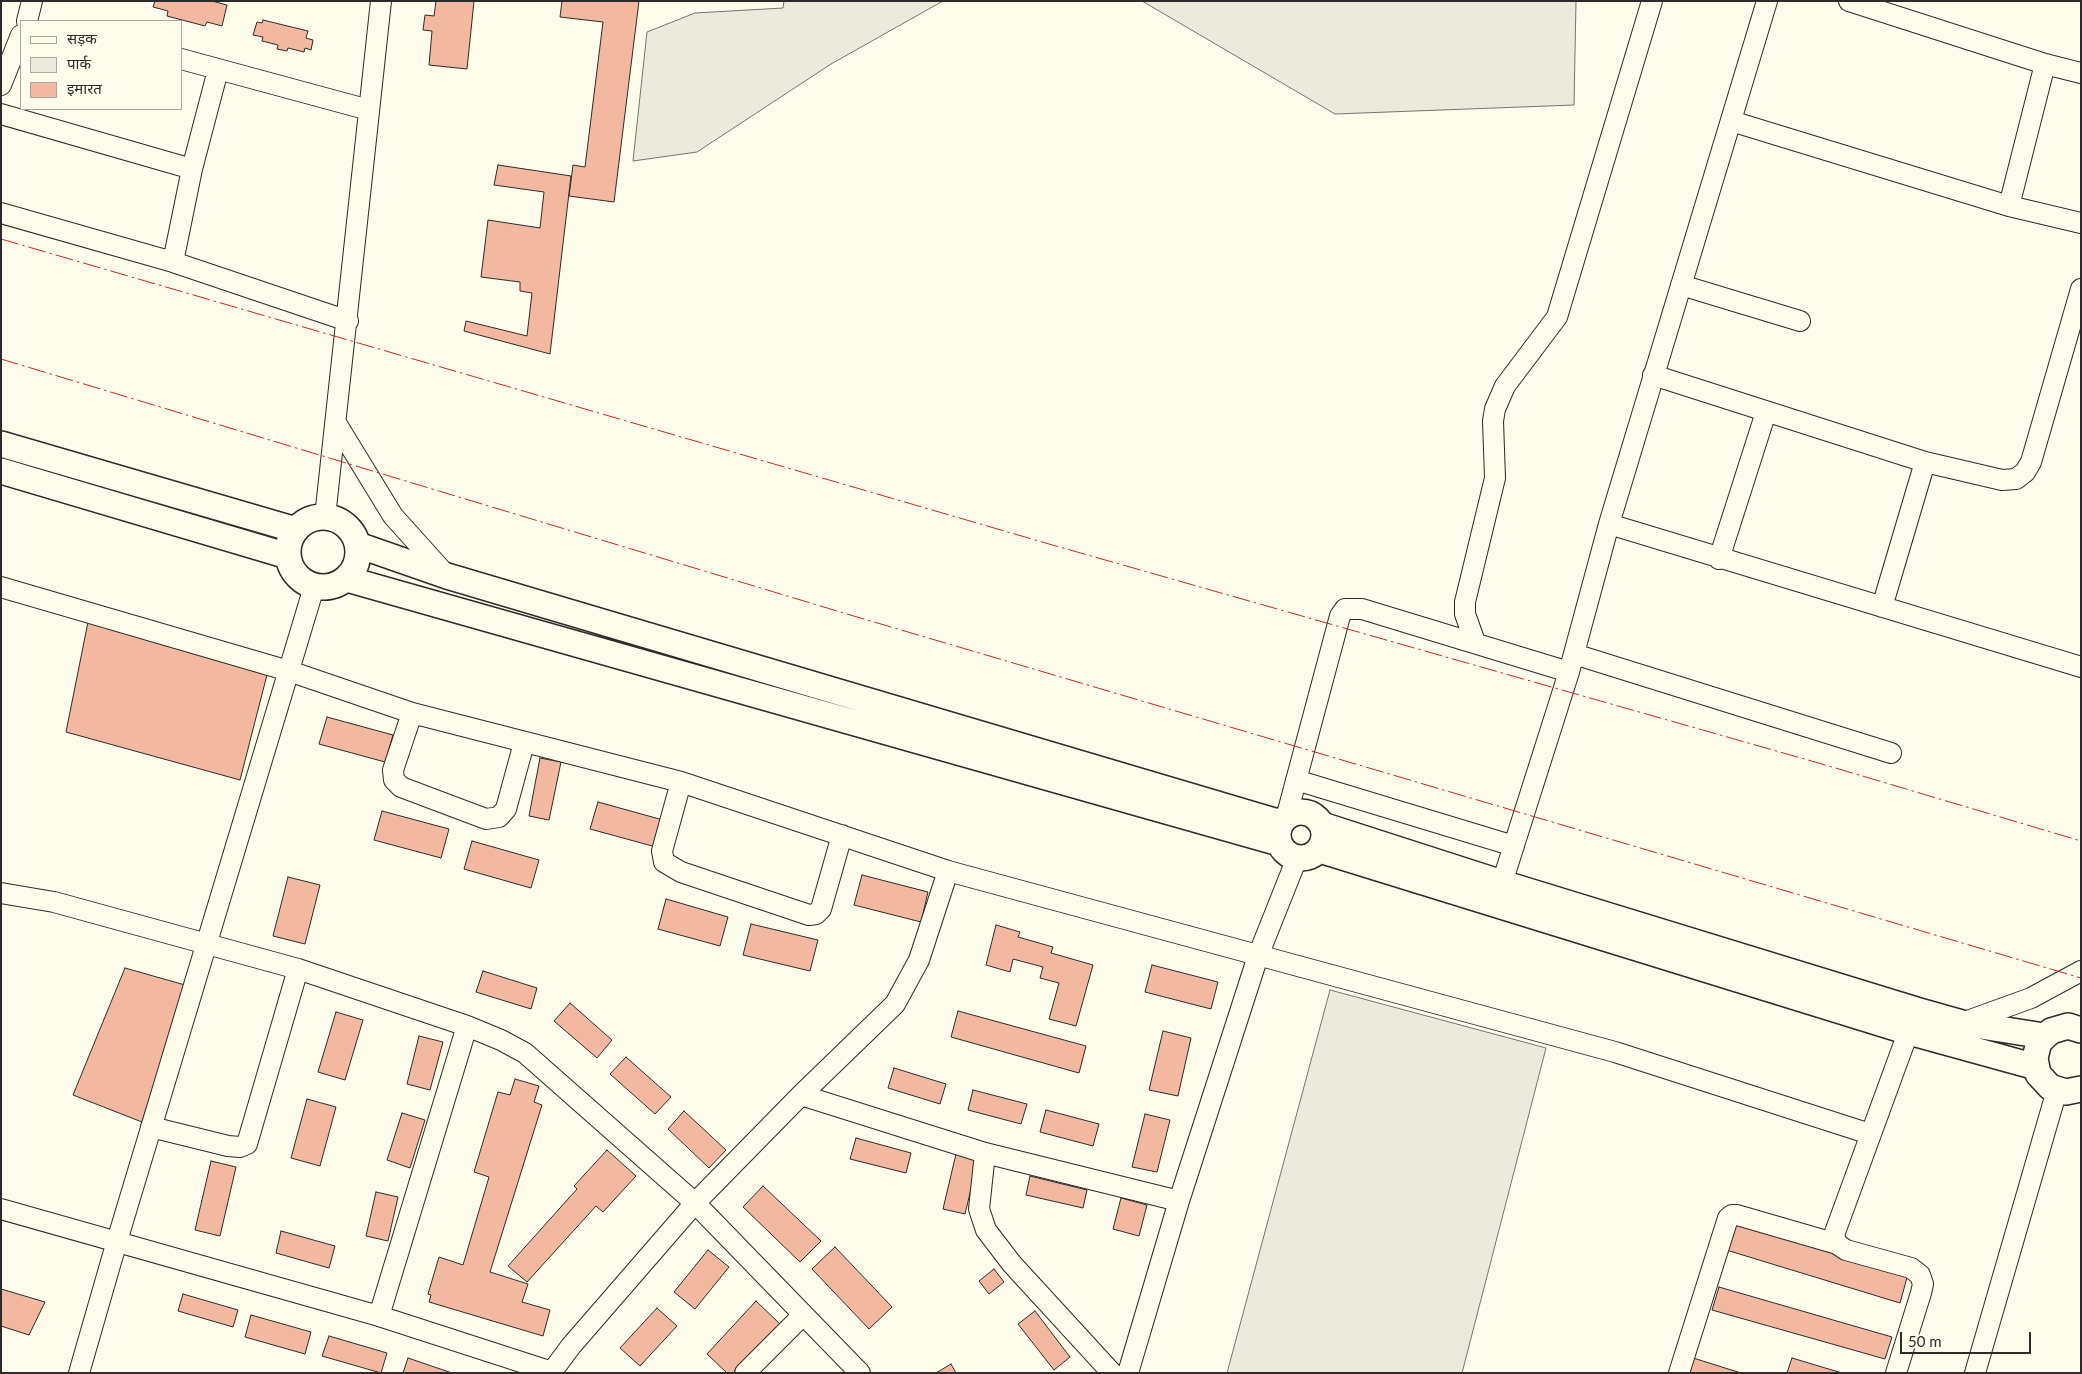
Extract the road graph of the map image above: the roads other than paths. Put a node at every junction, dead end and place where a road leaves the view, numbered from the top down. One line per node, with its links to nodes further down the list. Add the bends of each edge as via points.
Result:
1 (381, 1): 11 (street)
2 (1652, 1): 40 (street, via 1557,317 1505,386 1495,409 1496,478 1464,602)
3 (1767, 1): 13 (street)
4 (1849, 1): 7 (street)
5 (20, 38): 10 (street)
6 (182, 60): 8 (street)
7 (2045, 64): 9 (street); 15 (street)
8 (218, 70): 11 (street); 14 (street)
9 (2081, 73)
10 (1, 85)
11 (369, 110): 21 (street)
12 (1, 114): 14 (street)
13 (1731, 121): 15 (street); 19 (street)
14 (192, 169): 18 (street)
15 (2008, 206): 17 (street)
16 (1, 214): 18 (street)
17 (2081, 223)
18 (173, 262): 21 (street)
19 (1681, 285): 22 (street); 23 (street)
20 (2081, 289): 27 (street, via 2034,453 2025,472 2016,479 2002,480)
21 (348, 320): 25 (street)
22 (1800, 320)
23 (1654, 375): 24 (street); 30 (street)
24 (1766, 412): 27 (street); 34 (street)
25 (336, 423): 29 (street); 35 (street, via 393,516)
26 (1, 444): 31 (main road)
27 (1925, 462): 39 (street)
28 (1, 472): 33 (main road)
29 (326, 517): 31 (main road, via 314,518); 32 (main road, via 346,526)
30 (1609, 524): 34 (street); 41 (street)
31 (296, 530): 33 (main road, via 288,547)
32 (358, 545): 35 (main road); 36 (main road, via 357,563)
33 (288, 556): 38 (main road, via 296,575)
34 (1719, 558): 39 (street)
35 (447, 576): 51 (main road)
36 (347, 579): 38 (main road, via 337,585); 51 (main road)
37 (1, 586): 43 (street)
38 (314, 587): 43 (street)
39 (1882, 607): 42 (street)
40 (1475, 642): 41 (street); 47 (street, via 1362,608 1346,609 1340,616)
41 (1571, 663): 46 (street); 52 (street)
42 (2081, 667)
43 (289, 671): 44 (street); 57 (street)
44 (412, 713): 45 (street); 45 (street, via 393,770 394,780 401,787 486,819 499,817 506,809)
45 (524, 743): 48 (street)
46 (1890, 753)
47 (1296, 780): 51 (street); 52 (street)
48 (680, 782): 50 (street); 50 (street, via 662,851 664,862 681,872 809,915 821,909)
49 (1322, 825): 51 (main road, via 1306,812 1299,812); 53 (main road, via 1325,838); 55 (main road)
50 (842, 835): 54 (street)
51 (1286, 835): 53 (main road, via 1309,857); 58 (street)
52 (1514, 846): 55 (street)
53 (1320, 850): 61 (main road)
54 (948, 871): 58 (street); 68 (street, via 919,960 903,992 895,1004)
55 (1502, 883): 61 (main road)
56 (1, 892): 57 (street, via 54,902)
57 (206, 944): 59 (street); 69 (street)
58 (1258, 956): 70 (street, via 1615,1052); 72 (street)
59 (298, 969): 64 (street); 69 (street, via 247,1144 228,1146)
60 (2081, 971): 62 (street, via 2031,998)
61 (1912, 1021): 62 (main road); 66 (main road); 70 (street)
62 (1962, 1023): 65 (main road)
63 (2079, 1024): 65 (main road, via 2060,1027)
64 (467, 1026): 73 (street, via 525,1053); 78 (street)
65 (2044, 1036): 66 (main road, via 2036,1050)
66 (2036, 1067): 67 (main road, via 2043,1081)
67 (2069, 1090): 87 (street)
68 (800, 1095): 71 (street); 73 (street)
69 (151, 1127): 75 (street)
70 (1870, 1134): 76 (street, via 1837,1223 1834,1235)
71 (985, 1153): 72 (street); 83 (street, via 979,1209 986,1230 1012,1264)
72 (1179, 1200): 84 (street)
73 (695, 1203): 77 (street); 79 (street)
74 (1, 1209): 75 (street)
75 (117, 1241): 78 (street); 80 (street)
76 (1837, 1244): 85 (street, via 1737,1216 1728,1218); 86 (street, via 1846,1250 1911,1268 1920,1275 1921,1293)
77 (803, 1315): 81 (street); 82 (street)
78 (379, 1316): 79 (street)
79 (552, 1372)
80 (79, 1373)
81 (745, 1373)
82 (860, 1373)
83 (1112, 1373)
84 (1128, 1373)
85 (1679, 1373)
86 (1896, 1373)
87 (1975, 1373)

